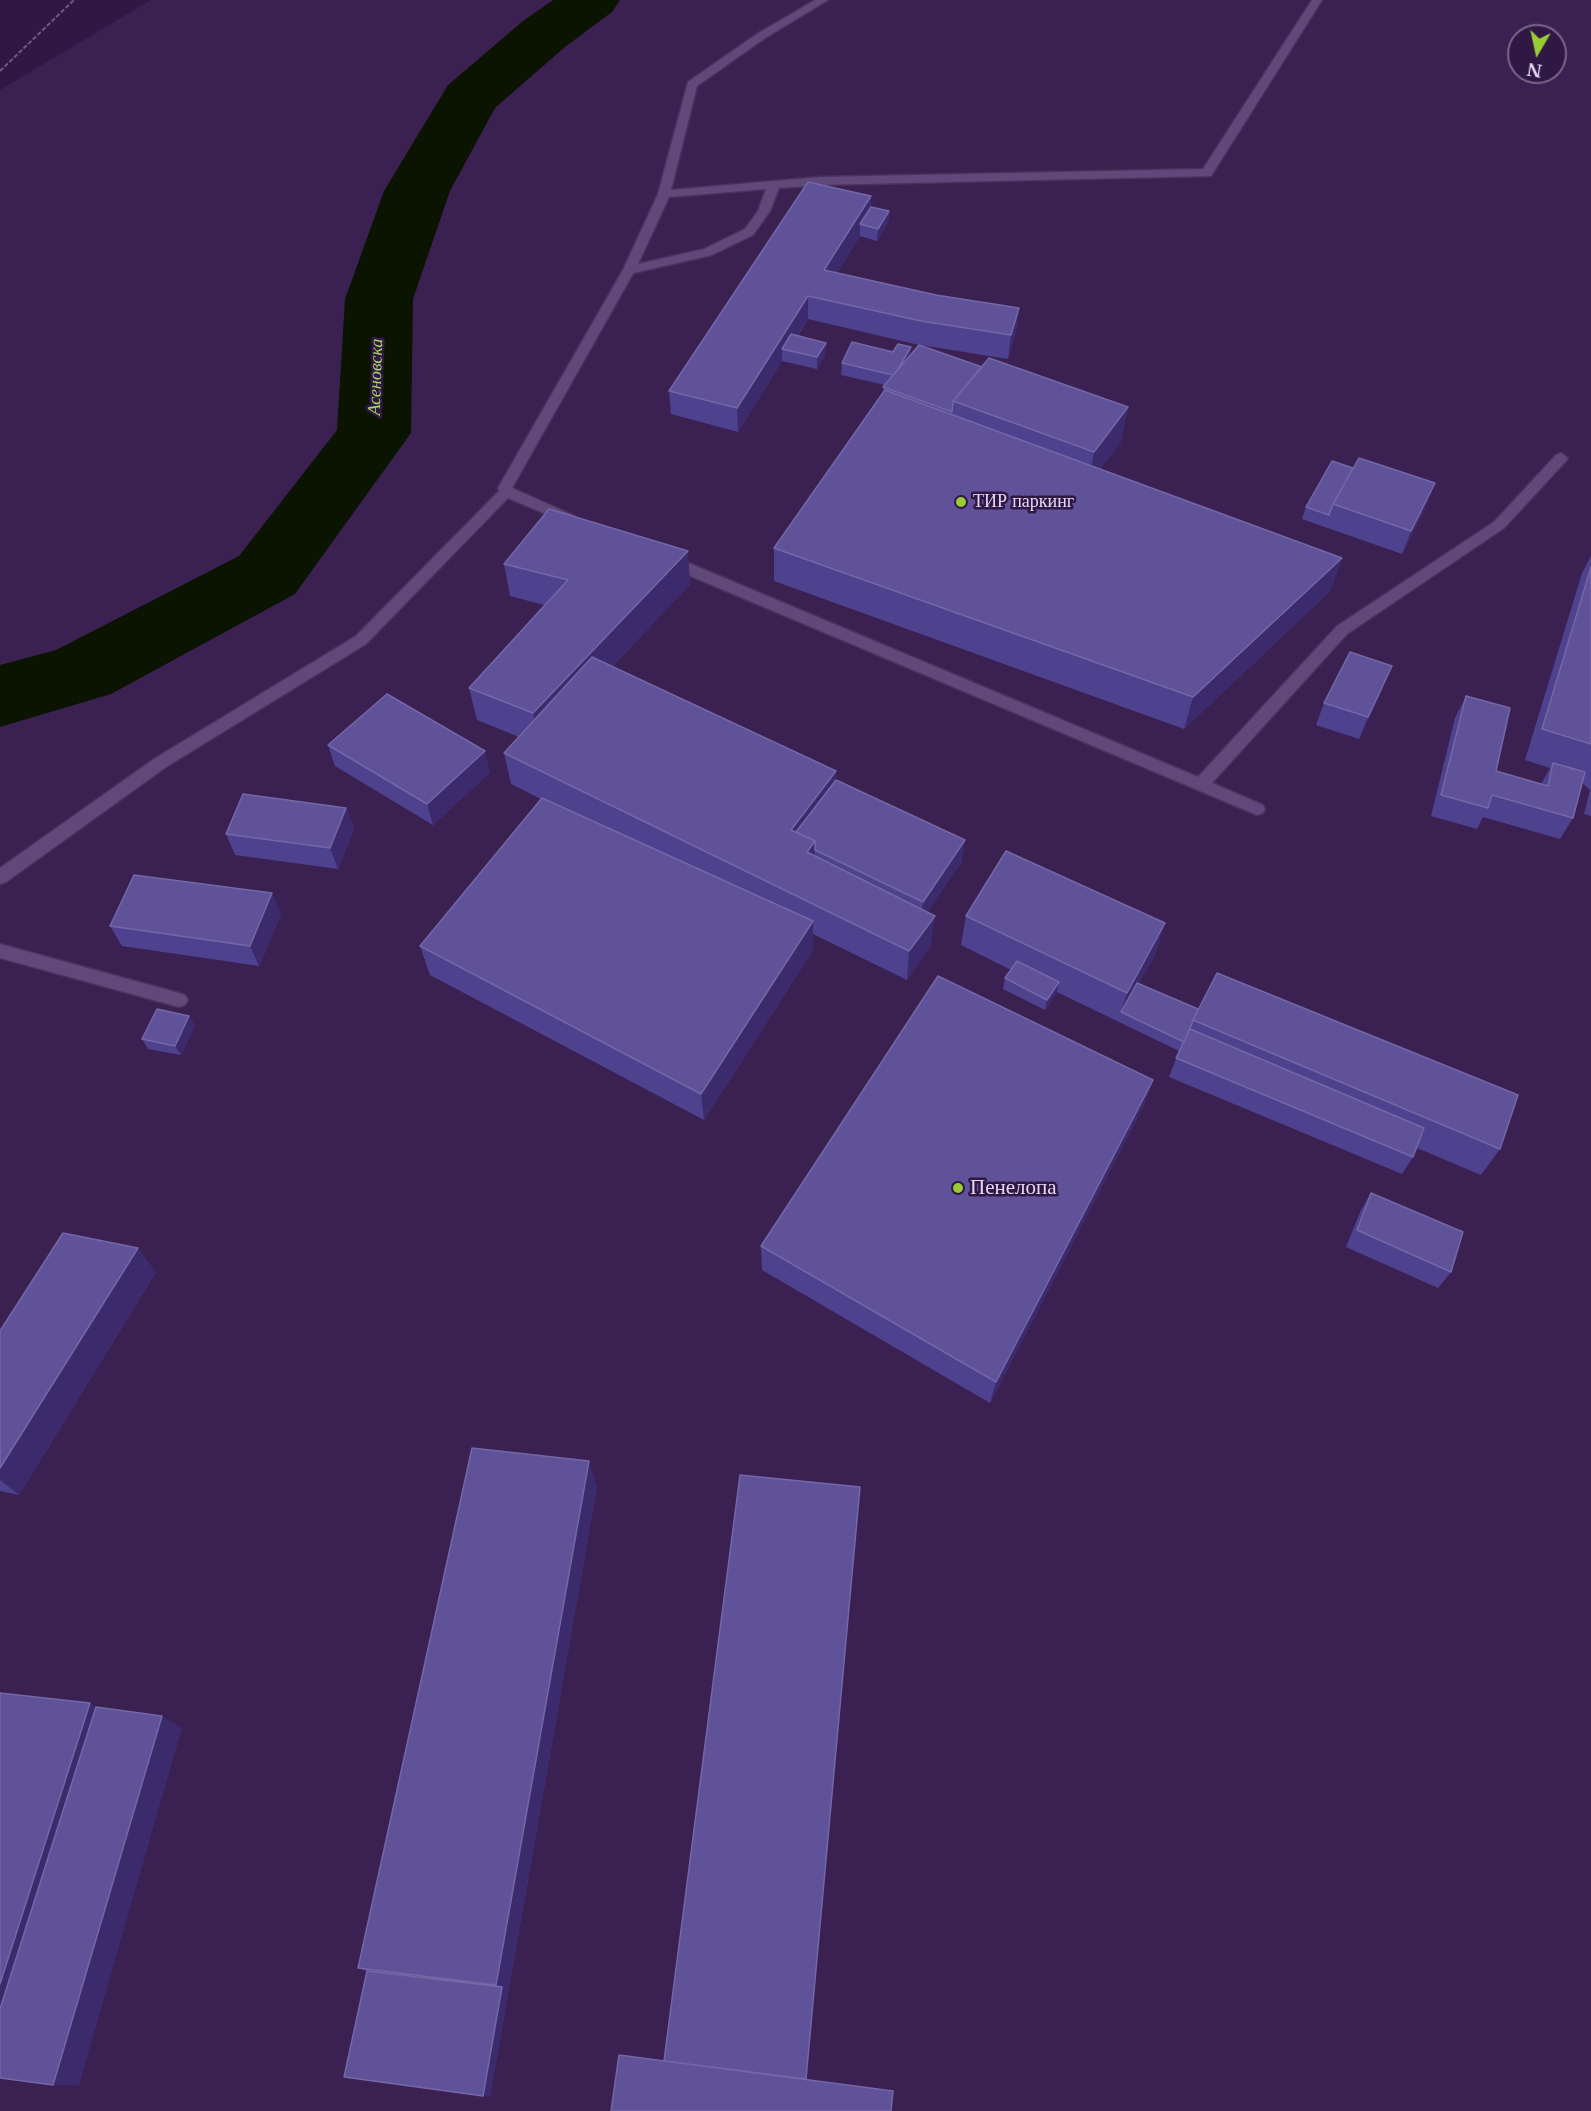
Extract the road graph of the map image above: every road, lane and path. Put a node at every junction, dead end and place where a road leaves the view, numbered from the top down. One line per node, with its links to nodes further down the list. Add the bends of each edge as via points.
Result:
1 (74, 0): 4 (path)
2 (823, 0): 6 (street, via 761,36 693,84)
3 (1317, 0): 5 (street, via 1207,173)
4 (0, 71)
5 (774, 185): 6 (street); 7 (street, via 764,211 749,232 708,252)
6 (664, 194): 7 (street)
7 (629, 270): 9 (street, via 505,488)
8 (1561, 458): 12 (street, via 1499,525 1342,630)
9 (507, 492): 10 (street); 14 (street, via 361,640 160,763)
10 (584, 525)
11 (650, 552): 12 (street)
12 (1200, 786): 13 (street)
13 (1257, 809)
14 (0, 877)
15 (0, 951): 16 (street)
16 (179, 1000)

